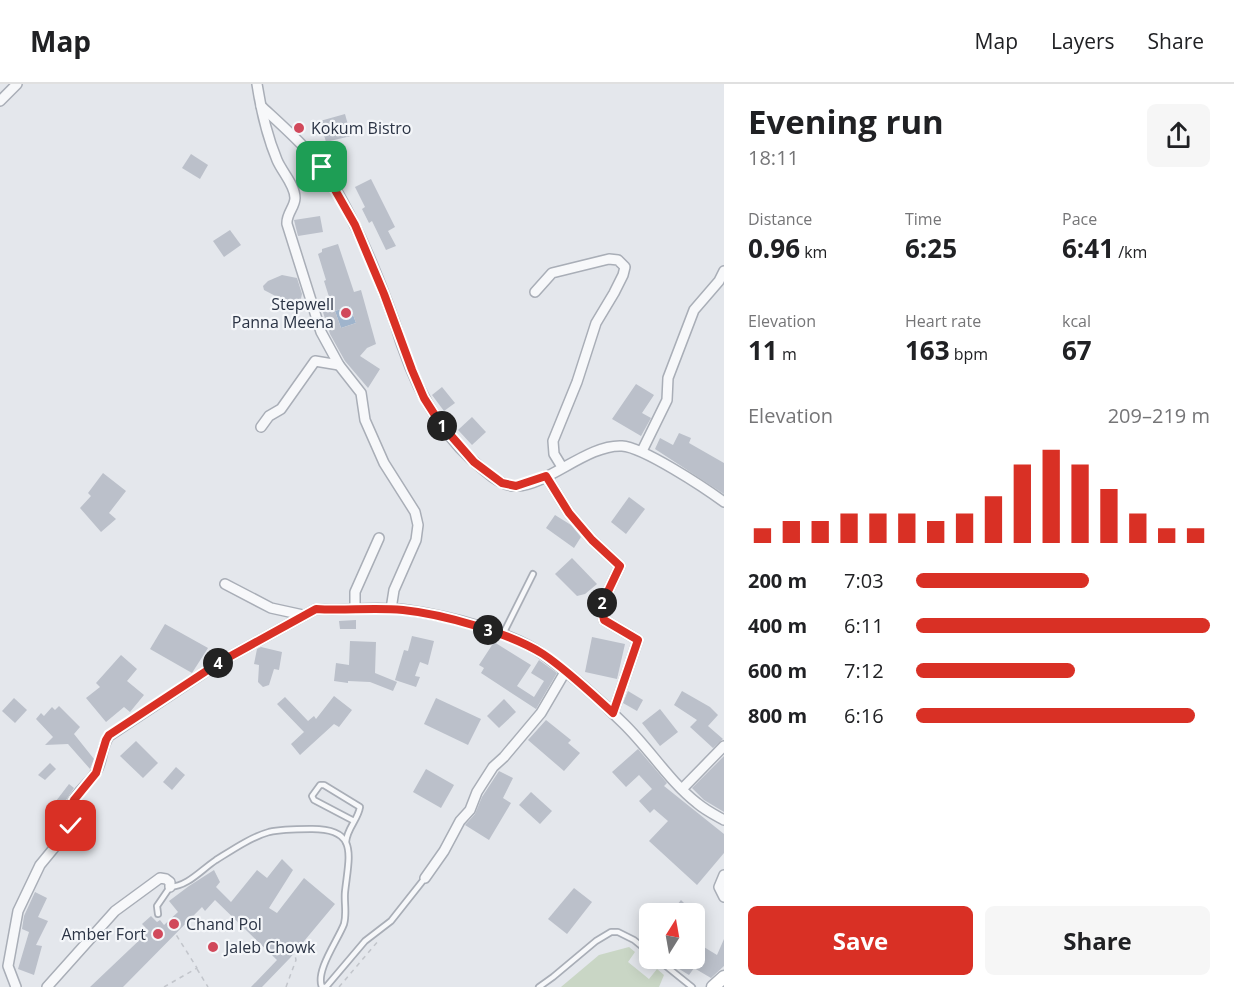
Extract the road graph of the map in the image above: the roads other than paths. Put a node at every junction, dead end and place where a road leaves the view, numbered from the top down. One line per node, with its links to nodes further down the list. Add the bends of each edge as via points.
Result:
1 (17, 84): 3 (street)
2 (257, 84): 4 (street)
3 (0, 101)
4 (261, 106): 7 (street, via 277,160 295,196 286,217 288,229 317,322); 11 (street, via 309,150 334,187 355,225 418,384 450,436 474,462 502,483 516,486)
5 (724, 271): 9 (street, via 694,310 668,378 667,400)
6 (535, 292): 10 (street, via 552,273 609,259 618,260 625,267 596,323 553,441 554,454)
7 (339, 365): 8 (street, via 315,361 281,409); 17 (street, via 361,393 365,420 384,463 415,512 418,525)
8 (261, 427)
9 (642, 451): 10 (street, via 612,446); 12 (street)
10 (562, 467): 11 (street)
11 (546, 476): 21 (street, via 569,513 620,566 601,606 604,620 638,640)
12 (724, 502)
13 (379, 538): 16 (street, via 355,591)
14 (533, 574): 19 (lane)
15 (225, 584): 18 (street, via 271,608)
16 (355, 608): 17 (street); 18 (street, via 316,609)
17 (391, 609): 19 (street)
18 (303, 615): 35 (street, via 220,662 109,735 96,773 71,806 71,826 40,865 18,911 8,966)
19 (503, 634): 20 (street, via 543,654)
20 (565, 672): 21 (street); 28 (street, via 541,713 493,767)
21 (613, 713): 23 (street)
22 (724, 747): 23 (street)
23 (682, 789): 24 (street)
24 (724, 820)
25 (354, 821): 25 (lane, via 360,807 324,785 317,788 314,800); 26 (lane)
26 (346, 842): 28 (lane, via 349,848 345,921 320,978 322,987 365,941 391,921); 29 (lane, via 330,830 269,832 218,859 181,886)
27 (724, 875): 30 (street, via 719,887)
28 (425, 878)
29 (170, 887): 31 (lane, via 157,906); 36 (street, via 170,882 160,878 115,911)
30 (724, 897)
31 (158, 914)
32 (639, 943): 37 (lane, via 611,932)
33 (670, 969): 38 (lane)
34 (724, 977): 39 (main road)
35 (16, 987)
36 (47, 987)
37 (539, 987)
38 (692, 987)
39 (712, 987)

